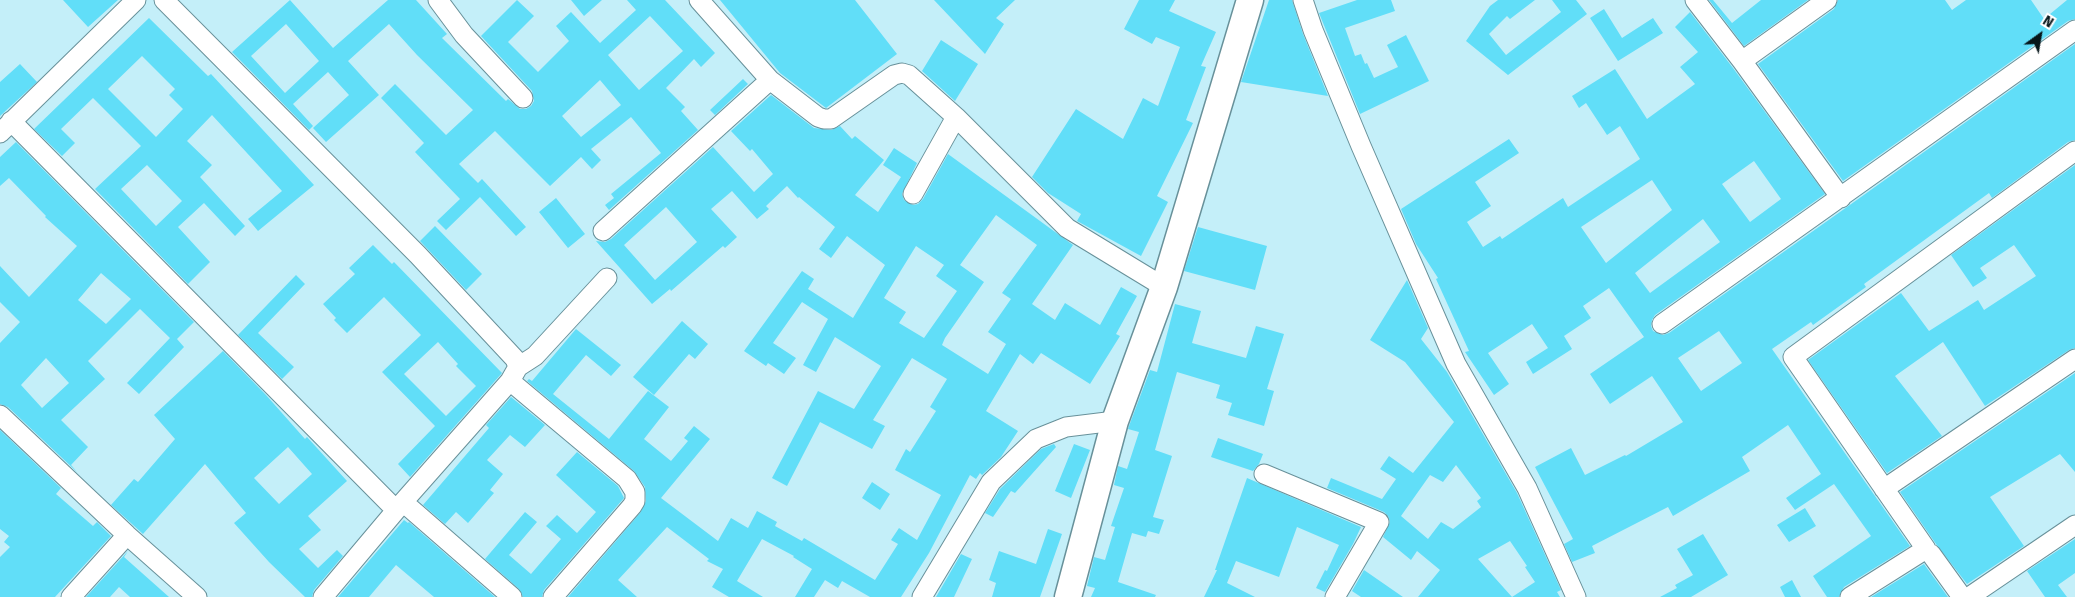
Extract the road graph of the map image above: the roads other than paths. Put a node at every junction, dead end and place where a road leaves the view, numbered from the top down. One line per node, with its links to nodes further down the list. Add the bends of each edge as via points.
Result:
1 (136, 0): 14 (street)
2 (164, 0): 23 (street, via 405,241 515,358)
3 (438, 0): 12 (street, via 464,35)
4 (699, 0): 11 (street)
5 (1250, 0): 20 (main road)
6 (1302, 0): 40 (street, via 1357,138 1456,364 1527,488)
7 (1695, 0): 10 (street)
8 (1826, 0): 10 (street)
9 (2075, 30): 17 (street)
10 (1742, 60): 17 (street)
11 (770, 80): 13 (street, via 818,116 831,119 894,75 902,73 909,75); 18 (street)
12 (523, 98)
13 (956, 117): 16 (street); 20 (street, via 1067,228)
14 (6, 127): 28 (street)
15 (2075, 151): 27 (street, via 1793,357)
16 (913, 194)
17 (1841, 198): 21 (street)
18 (603, 231)
19 (607, 278): 23 (street, via 535,356)
20 (1164, 287): 25 (main road)
21 (1662, 324)
22 (2075, 359): 27 (street)
23 (514, 374): 28 (street); 36 (street, via 627,479 635,492 632,506)
24 (0, 416): 30 (street)
25 (1115, 422): 37 (street, via 1066,427 1036,439 991,482); 38 (main road)
26 (1264, 474): 39 (street, via 1379,522)
27 (1884, 489): 41 (street, via 1926,549)
28 (400, 506): 34 (street); 35 (street)
29 (2075, 525): 43 (street)
30 (127, 535): 32 (street); 33 (street)
31 (1931, 554): 42 (street)
32 (71, 597)
33 (197, 597)
34 (323, 597)
35 (512, 597)
36 (553, 597)
37 (922, 597)
38 (1068, 597)
39 (1336, 597)
40 (1576, 597)
41 (1850, 597)
42 (1962, 597)
43 (1968, 597)

